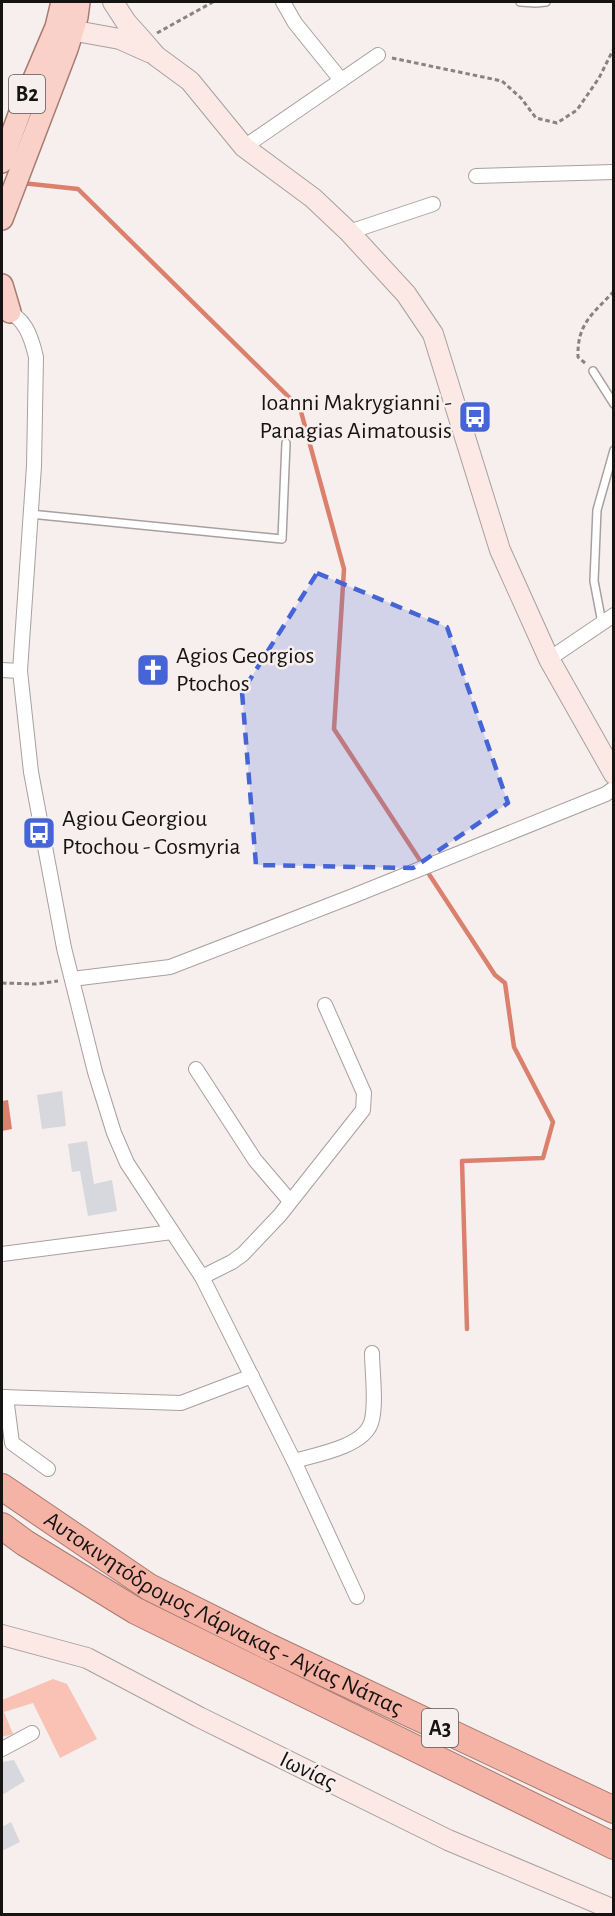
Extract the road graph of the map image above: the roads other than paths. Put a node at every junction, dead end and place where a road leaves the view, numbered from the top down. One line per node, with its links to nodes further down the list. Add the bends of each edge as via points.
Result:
1 (62, 2): 7 (main road, B2)
2 (79, 2): 7 (main road, B2)
3 (113, 2): 9 (main road)
4 (283, 2): 10 (street)
5 (520, 2): 6 (lane)
6 (546, 2)
7 (64, 29): 9 (main road, via 120,39); 13 (main road, B2)
8 (378, 55): 10 (street)
9 (156, 56): 11 (main road, via 190,81)
10 (341, 80): 11 (street)
11 (244, 147): 17 (main road, via 313,198)
12 (614, 172): 14 (street)
13 (11, 175): 16 (main road, B2)
14 (476, 176)
15 (432, 204): 17 (street)
16 (2, 219)
17 (349, 232): 26 (main road, via 406,294 433,334 500,550)
18 (2, 285): 19 (main road)
19 (6, 310): 24 (street, via 25,324 36,357)
20 (594, 371): 21 (lane)
21 (614, 404)
22 (286, 443): 24 (lane, via 282,539)
23 (614, 450): 25 (lane, via 597,510 594,581)
24 (30, 514): 28 (street)
25 (608, 619): 26 (street)
26 (549, 659): 29 (main road)
27 (2, 670): 28 (street)
28 (20, 671): 31 (street, via 31,772)
29 (614, 774)
30 (614, 788): 31 (street, via 414,872 170,967)
31 (72, 979): 35 (street, via 95,1072 120,1149)
32 (325, 1005): 34 (street, via 364,1093 363,1110)
33 (196, 1070): 34 (street, via 255,1160)
34 (290, 1201): 37 (street, via 243,1254)
35 (172, 1232): 36 (street); 37 (street)
36 (2, 1254)
37 (202, 1277): 39 (street)
38 (372, 1353): 41 (street, via 371,1425 361,1437 345,1446)
39 (252, 1376): 40 (street, via 181,1403); 41 (street)
40 (4, 1397): 42 (street, via 12,1443)
41 (294, 1461): 45 (street)
42 (48, 1469)
43 (2, 1487): 49 (highway, Αυτοκινητόδρομος Λάρνακας - Αγίας Νάπας / A3, via 149,1587)
44 (2, 1526): 50 (highway, Αυτοκινητόδρομος Λάρνακας - Αγίας Νάπας / A3, via 136,1611)
45 (357, 1597)
46 (2, 1635): 51 (main road, Ιωνίας, via 87,1658 448,1840)
47 (32, 1733): 48 (street)
48 (2, 1749)
49 (614, 1810)
50 (614, 1846)
51 (614, 1910)

